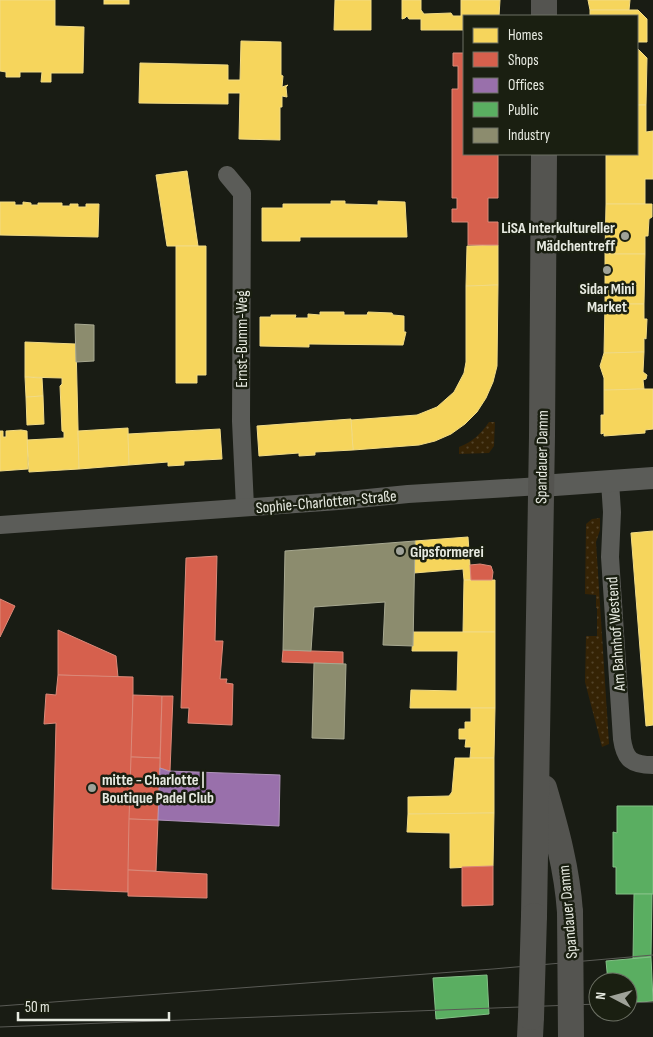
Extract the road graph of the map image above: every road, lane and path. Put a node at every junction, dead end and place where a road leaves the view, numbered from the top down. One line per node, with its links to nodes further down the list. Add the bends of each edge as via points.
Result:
1 (544, 0): 2 (main road)
2 (544, 15)
3 (544, 155): 7 (main road, Spandauer Damm)
4 (227, 175): 8 (street, Ernst-Bumm-Weg, via 242,193 241,421)
5 (653, 478): 6 (street, Sophie-Charlotten-Straße)
6 (610, 482): 7 (street, Sophie-Charlotten-Straße); 11 (street, Am Bahnhof Westend, via 610,557 624,750 630,760 639,765)
7 (541, 486): 8 (street, Sophie-Charlotten-Straße); 10 (main road, Spandauer Damm)
8 (245, 507): 9 (street, Sophie-Charlotten-Straße)
9 (0, 525)
10 (537, 761): 12 (main road, Spandauer Damm, bridge); 13 (main road, Spandauer Damm, bridge, via 568,886)
11 (653, 765)
12 (530, 1037)
13 (571, 1037)

